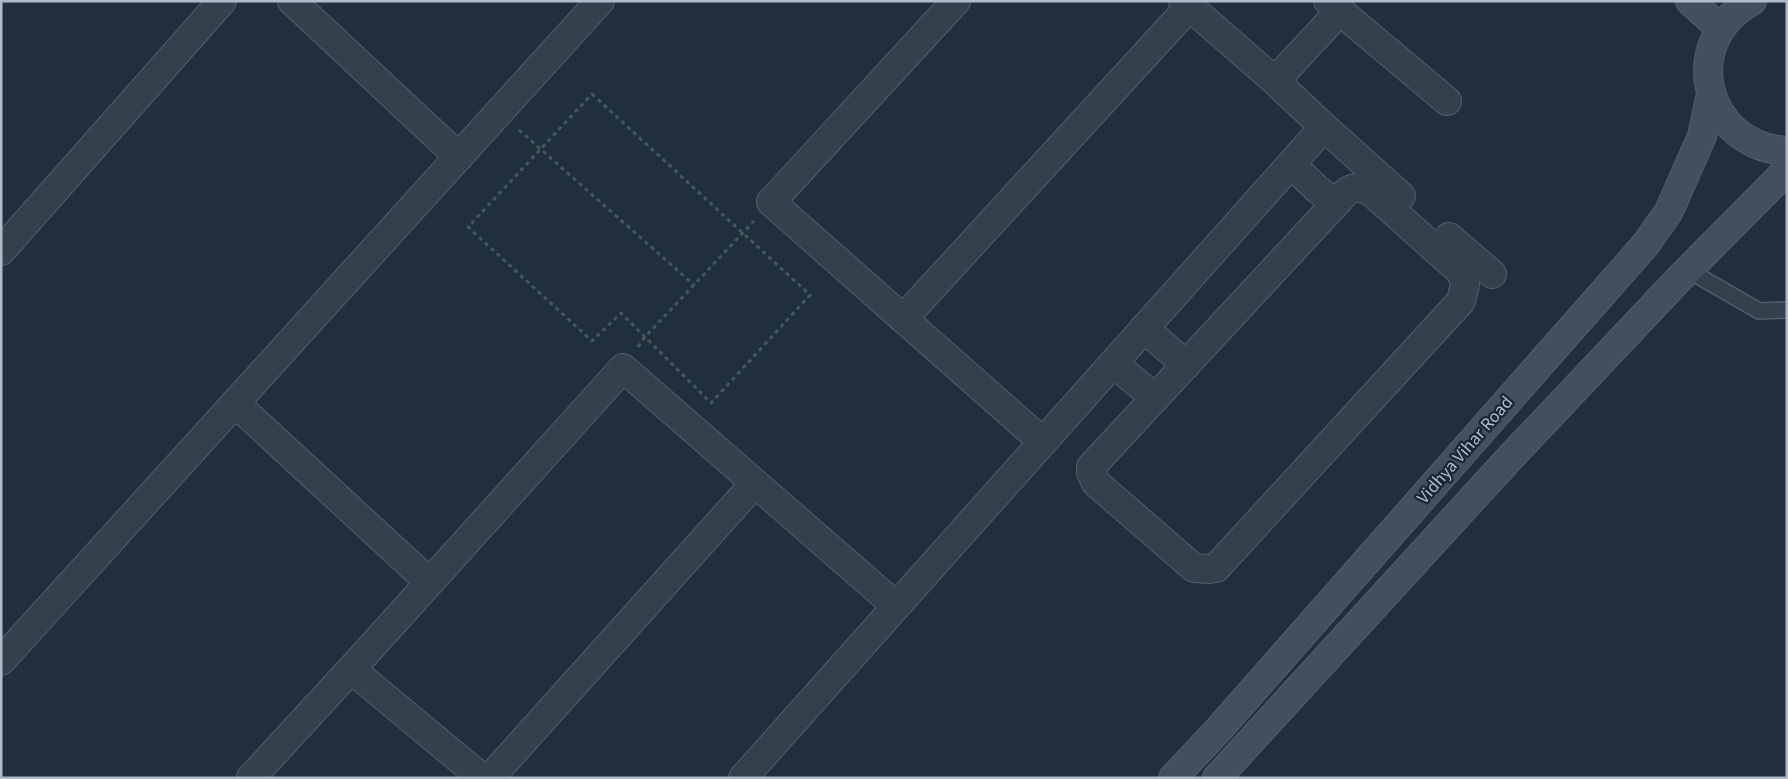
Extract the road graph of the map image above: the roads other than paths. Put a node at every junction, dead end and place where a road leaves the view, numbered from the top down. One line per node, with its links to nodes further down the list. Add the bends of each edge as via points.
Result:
1 (222, 1): 19 (street)
2 (292, 1): 15 (street)
3 (600, 1): 15 (street)
4 (956, 1): 23 (street, via 771,202)
5 (1690, 1): 9 (street)
6 (1752, 1): 9 (street, via 1739,8)
7 (1186, 4): 10 (street); 23 (street)
8 (1334, 7): 10 (street); 12 (street)
9 (1720, 28): 11 (street, via 1711,49 1708,72)
10 (1275, 81): 13 (street)
11 (1711, 94): 14 (street, via 1728,124 1741,136 1772,150); 39 (street, Vidhya Vihar Road, via 1702,136 1669,211 1646,244)
12 (1447, 101)
13 (1324, 127): 16 (street); 21 (street)
14 (1787, 151)
15 (459, 157): 28 (street)
16 (1291, 164): 18 (street); 24 (street)
17 (1787, 170): 20 (street, Vidhya Vihar Road)
18 (1336, 203): 26 (street); 27 (street, via 1348,189 1369,190 1461,272 1465,284 1461,301 1216,568 1194,568 1096,483 1091,473 1091,467)
19 (1, 251)
20 (1688, 270): 22 (lane, via 1759,311); 40 (street, Vidhya Vihar Road, via 1508,460)
21 (1492, 274)
22 (1787, 310)
23 (903, 319): 29 (street)
24 (1144, 328): 25 (street); 26 (street)
25 (1113, 364): 27 (street); 29 (street)
26 (1186, 365): 27 (street)
27 (1155, 398)
28 (236, 403): 31 (street); 33 (street)
29 (1043, 442): 32 (street)
30 (755, 483): 31 (street, via 623,368); 32 (street); 37 (street)
31 (429, 582): 34 (street)
32 (896, 606): 38 (street)
33 (1, 661)
34 (350, 669): 35 (street); 36 (street)
35 (251, 778)
36 (482, 778)
37 (490, 778)
38 (742, 778)
39 (1173, 778)
40 (1217, 778)

